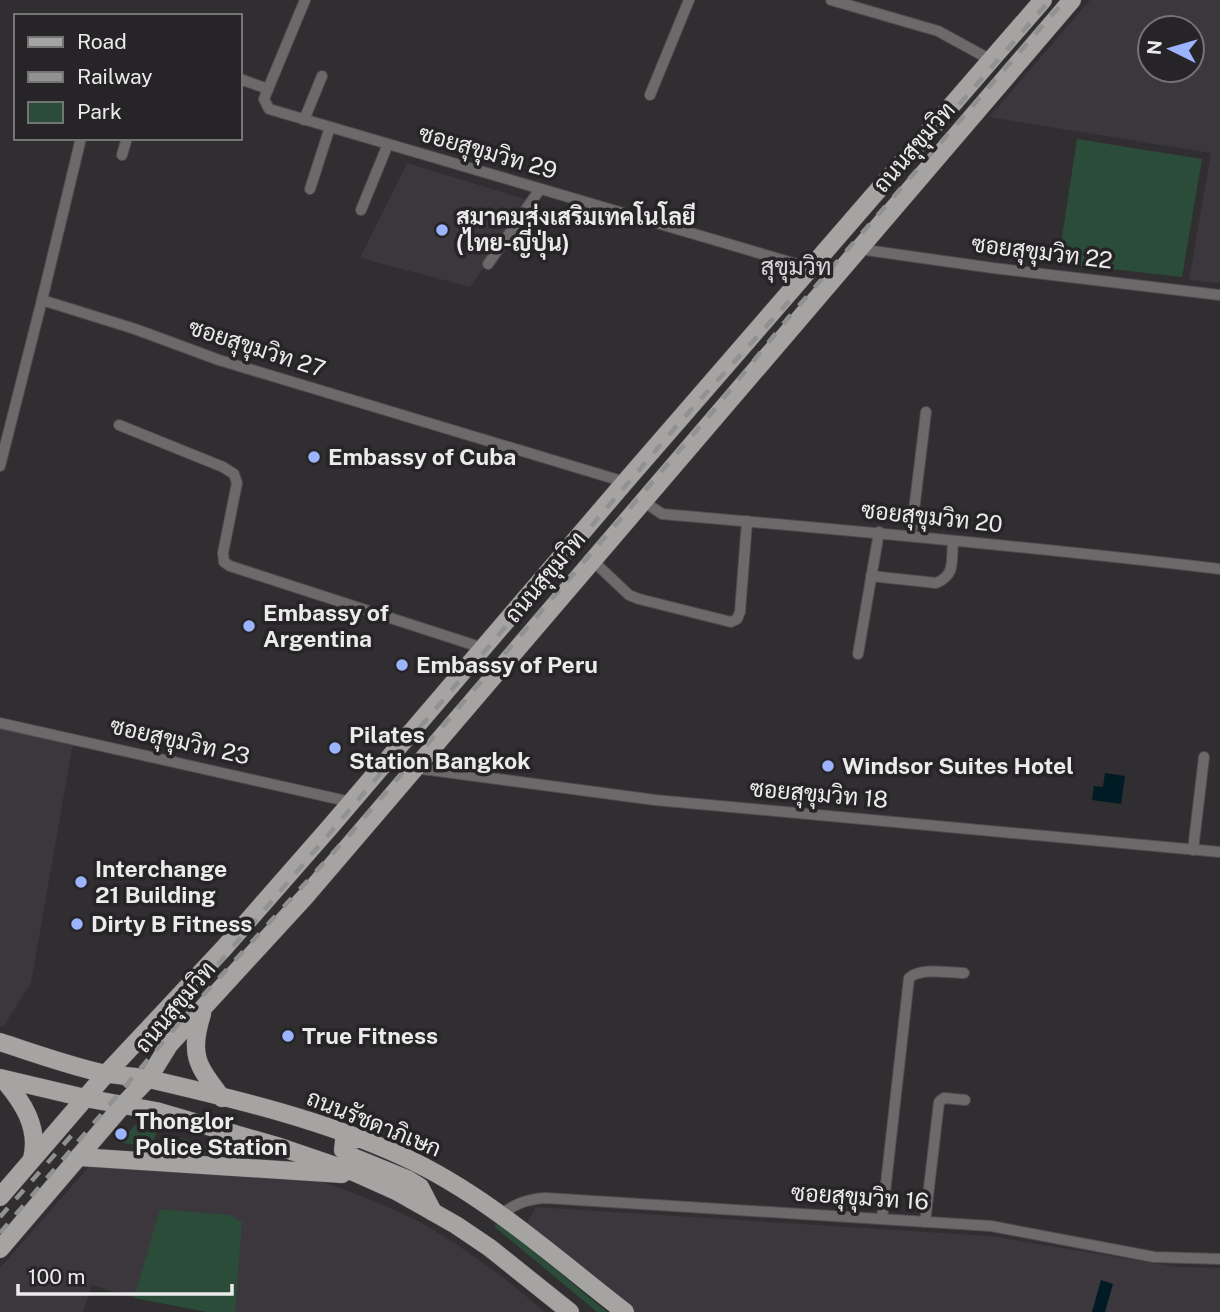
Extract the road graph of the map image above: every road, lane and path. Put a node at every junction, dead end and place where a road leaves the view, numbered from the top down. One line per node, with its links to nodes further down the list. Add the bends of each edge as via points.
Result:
1 (305, 0): 10 (street)
2 (689, 0): 11 (street)
3 (831, 0): 6 (street, via 938,30)
4 (1043, 0): 6 (main road, ถนนสุขุมวิท)
5 (1072, 0): 7 (main road, ถนนสุขุมวิท)
6 (991, 60): 7 (main road); 21 (main road, ถนนสุขุมวิท)
7 (1009, 74): 22 (main road, ถนนสุขุมวิท)
8 (322, 76): 12 (street)
9 (242, 80): 10 (street)
10 (268, 89): 12 (street, ซอยสุขุมวิท 29, via 264,99 269,109)
11 (650, 95)
12 (304, 120): 13 (street, ซอยสุขุมวิท 29)
13 (330, 128): 16 (street, ซอยสุขุมวิท 29); 18 (street)
14 (81, 140): 26 (street)
15 (126, 140): 17 (street)
16 (388, 144): 19 (street, ซอยสุขุมวิท 29); 20 (street)
17 (122, 155)
18 (310, 189)
19 (540, 189): 23 (street); 24 (street, ซอยสุขุมวิท 29)
20 (361, 210)
21 (840, 233): 22 (main road); 24 (main road, ถนนสุขุมวิท)
22 (859, 249): 25 (street, ซอยสุขุมวิท 22); 31 (main road, ถนนสุขุมวิท)
23 (488, 264)
24 (810, 268): 30 (main road, ถนนสุขุมวิท)
25 (1220, 295)
26 (42, 299): 29 (street); 30 (street, ซอยสุขุมวิท 27, via 219,360)
27 (926, 412): 34 (street)
28 (119, 425): 39 (street, via 234,474 237,483 223,553 230,566)
29 (0, 467)
30 (625, 482): 31 (main road); 39 (main road, ถนนสุขุมวิท)
31 (643, 500): 32 (street, ซอยสุขุมวิท 20, via 662,514); 36 (main road, ถนนสุขุมวิท)
32 (747, 521): 33 (street, ซอยสุขุมวิท 20); 36 (street, via 740,612 731,622 629,595)
33 (878, 532): 34 (street, ซอยสุขุมวิท 20); 38 (street)
34 (911, 535): 35 (street, ซอยสุขุมวิท 20)
35 (953, 542): 37 (street, ซอยสุขุมวิท 20); 38 (street, via 946,579 936,583)
36 (592, 560): 43 (main road, ถนนสุขุมวิท)
37 (1220, 569)
38 (871, 576): 40 (street)
39 (483, 648): 44 (main road, ถนนสุขุมวิท)
40 (858, 654)
41 (0, 723): 44 (street, ซอยสุขุมวิท 23)
42 (1204, 757): 45 (street)
43 (415, 768): 45 (street, ซอยสุขุมวิท 18, via 655,800); 48 (main road, ถนนสุขุมวิท)
44 (351, 802): 50 (main road, ถนนสุขุมวิท)
45 (1192, 850): 46 (street, ซอยสุขุมวิท 18)
46 (1220, 852)
47 (964, 973): 64 (street, via 925,972 909,978)
48 (204, 1007): 52 (main road, ถนนสุขุมวิท, via 169,1045); 54 (main road, via 195,1036 196,1056)
49 (0, 1042): 50 (main road, ถนนรัชดาภิเษก)
50 (106, 1074): 52 (main road, ถนนรัชดาภิเษก); 53 (main road, ถนนสุขุมวิท)
51 (1, 1078): 53 (main road); 59 (main road, via 27,1111)
52 (148, 1079): 54 (main road, ถนนรัชดาภิเษก); 56 (main road, ถนนสุขุมวิท)
53 (85, 1098): 56 (main road); 59 (main road, ถนนสุขุมวิท)
54 (222, 1098): 57 (main road, ถนนรัชดาภิเษก)
55 (965, 1100): 65 (street, via 944,1098 939,1102)
56 (124, 1105): 58 (main road, ถนนสุขุมวิท); 60 (main road, via 280,1147)
57 (358, 1139): 62 (main road, via 344,1141 343,1150 420,1187); 63 (main road, ถนนรัชดาภิเษก, via 407,1158)
58 (79, 1157): 60 (main road); 66 (main road, ถนนสุขุมวิท)
59 (32, 1159): 61 (main road, ถนนสุขุมวิท)
60 (356, 1173): 62 (main road)
61 (0, 1197)
62 (433, 1212): 68 (main road, via 490,1248)
63 (500, 1215): 64 (street, ซอยสุขุมวิท 16, via 516,1203 546,1198); 69 (main road, ถนนรัชดาภิเษก)
64 (882, 1220): 65 (street, ซอยสุขุมวิท 16)
65 (925, 1222): 67 (street, ซอยสุขุมวิท 16, via 1007,1228 1154,1257)
66 (0, 1249)
67 (1220, 1259)
68 (570, 1312)
69 (625, 1312)

